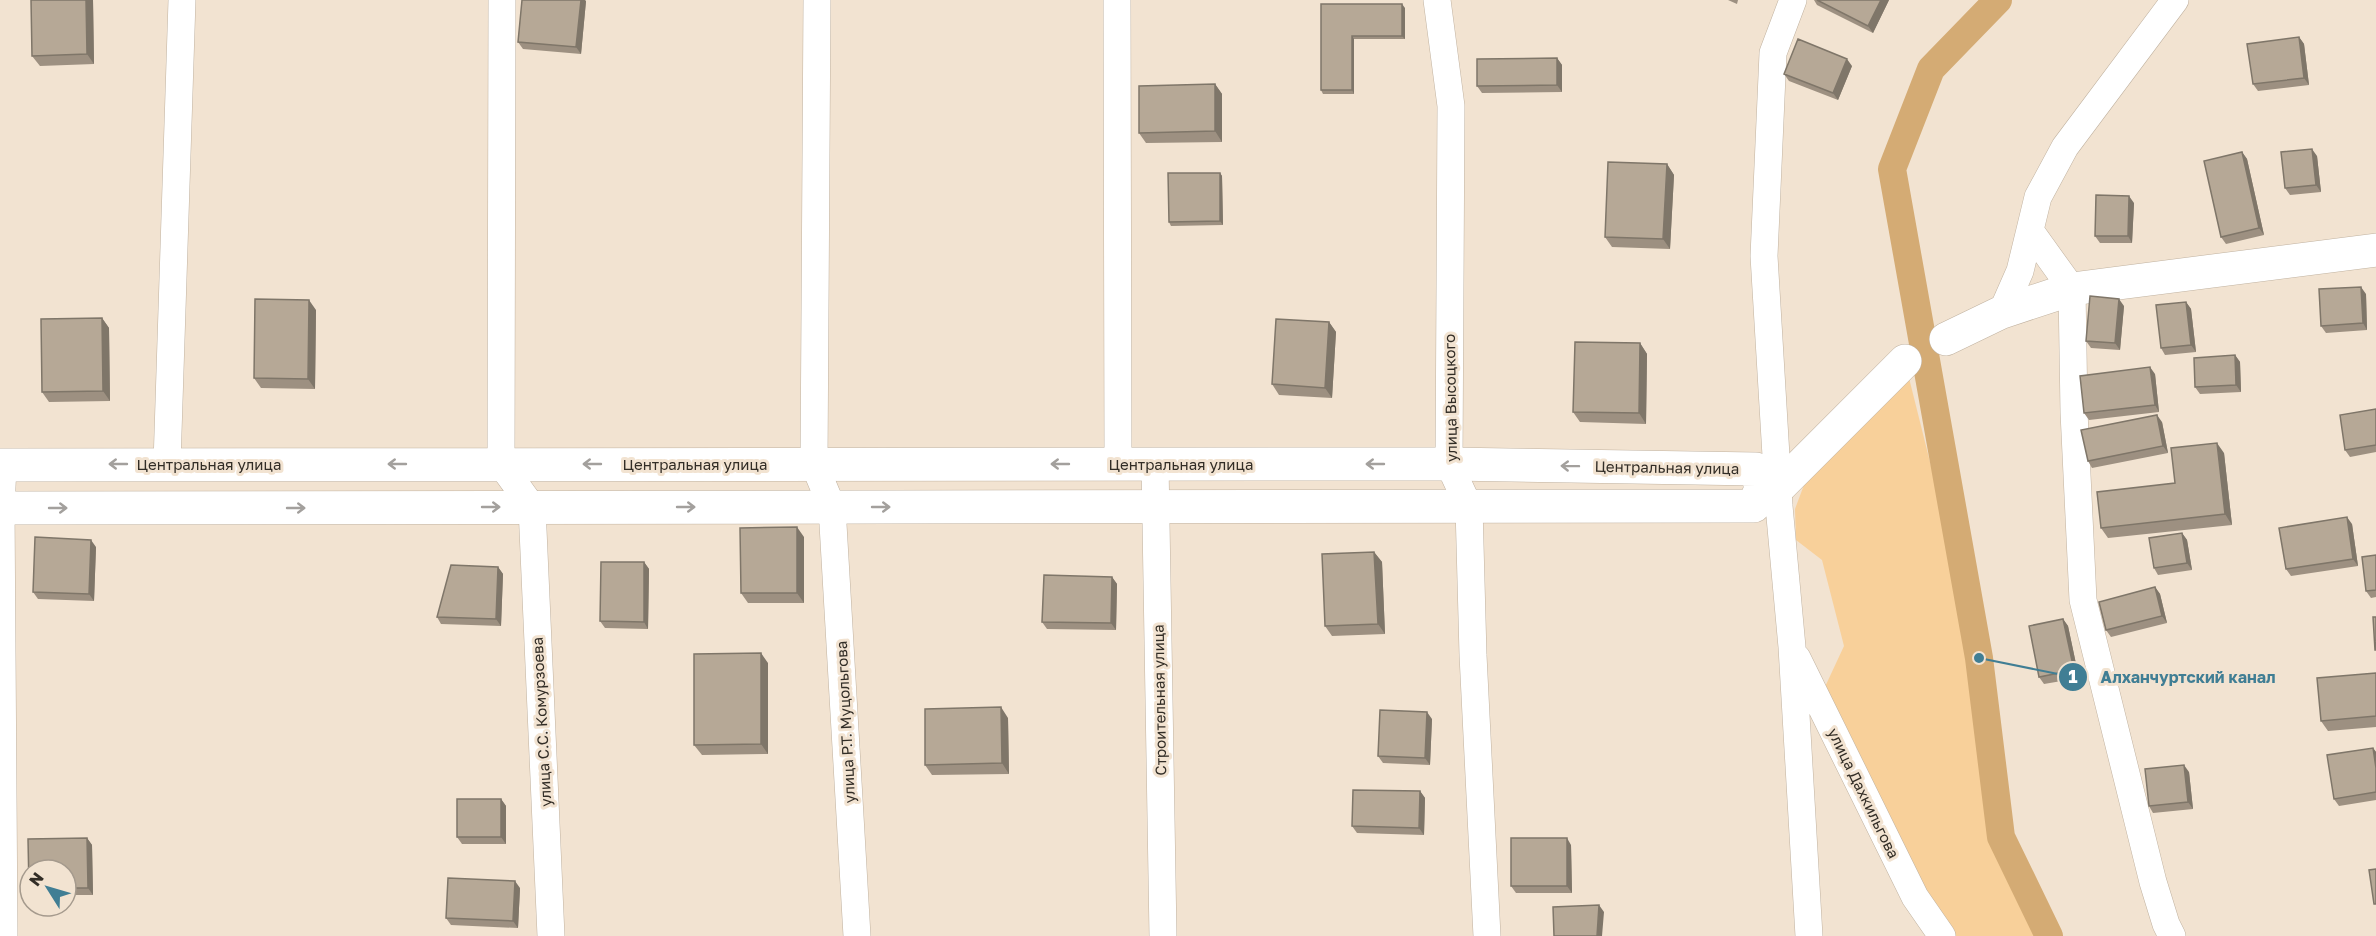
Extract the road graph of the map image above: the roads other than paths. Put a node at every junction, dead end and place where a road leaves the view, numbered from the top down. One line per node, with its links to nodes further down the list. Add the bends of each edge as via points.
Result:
1 (182, 0): 15 (street)
2 (502, 0): 16 (street)
3 (817, 0): 17 (street)
4 (1117, 0): 18 (street)
5 (1437, 0): 19 (street, улица Высоцкого, via 1451,106)
6 (1793, 0): 21 (street, via 1773,53 1764,256)
7 (2175, 0): 8 (street, via 2066,147 2038,197)
8 (2031, 232): 10 (street); 11 (street)
9 (2376, 250): 10 (street)
10 (2072, 289): 11 (street); 35 (street, via 2083,600 2153,882)
11 (2002, 312): 12 (street)
12 (1946, 339)
13 (1905, 361): 21 (street)
14 (1155, 463): 18 (street, Центральная улица); 19 (street, Центральная улица, one-way to 14); 24 (street, Строительная улица)
15 (166, 464): 16 (street, Центральная улица, one-way to 15); 20 (street, Центральная улица, one-way to 20)
16 (501, 464): 17 (street, Центральная улица, one-way to 16); 22 (street)
17 (814, 464): 18 (street, Центральная улица, one-way to 17); 23 (street, улица Р.Т. Муцольгова)
18 (1118, 464)
19 (1449, 464): 21 (street, Центральная улица, one-way to 19, via 1756,469); 25 (street, улица Высоцкого)
20 (1, 465): 26 (street)
21 (1770, 488): 25 (street, via 1754,506); 27 (street)
22 (532, 507): 23 (street, one-way to 23); 26 (street, one-way to 22); 29 (street, улица С.С. Комурзоева)
23 (832, 507): 24 (street, one-way to 24); 30 (street, улица Р.Т. Муцольгова)
24 (1156, 507): 25 (street); 31 (street, Строительная улица)
25 (1469, 507): 32 (street, улица Высоцкого)
26 (0, 508): 28 (street)
27 (1792, 647): 33 (street); 34 (street, улица Дахкильгова, via 1915,897)
28 (4, 936)
29 (551, 936)
30 (857, 936)
31 (1164, 936)
32 (1487, 936)
33 (1809, 936)
34 (1942, 936)
35 (2172, 936)

